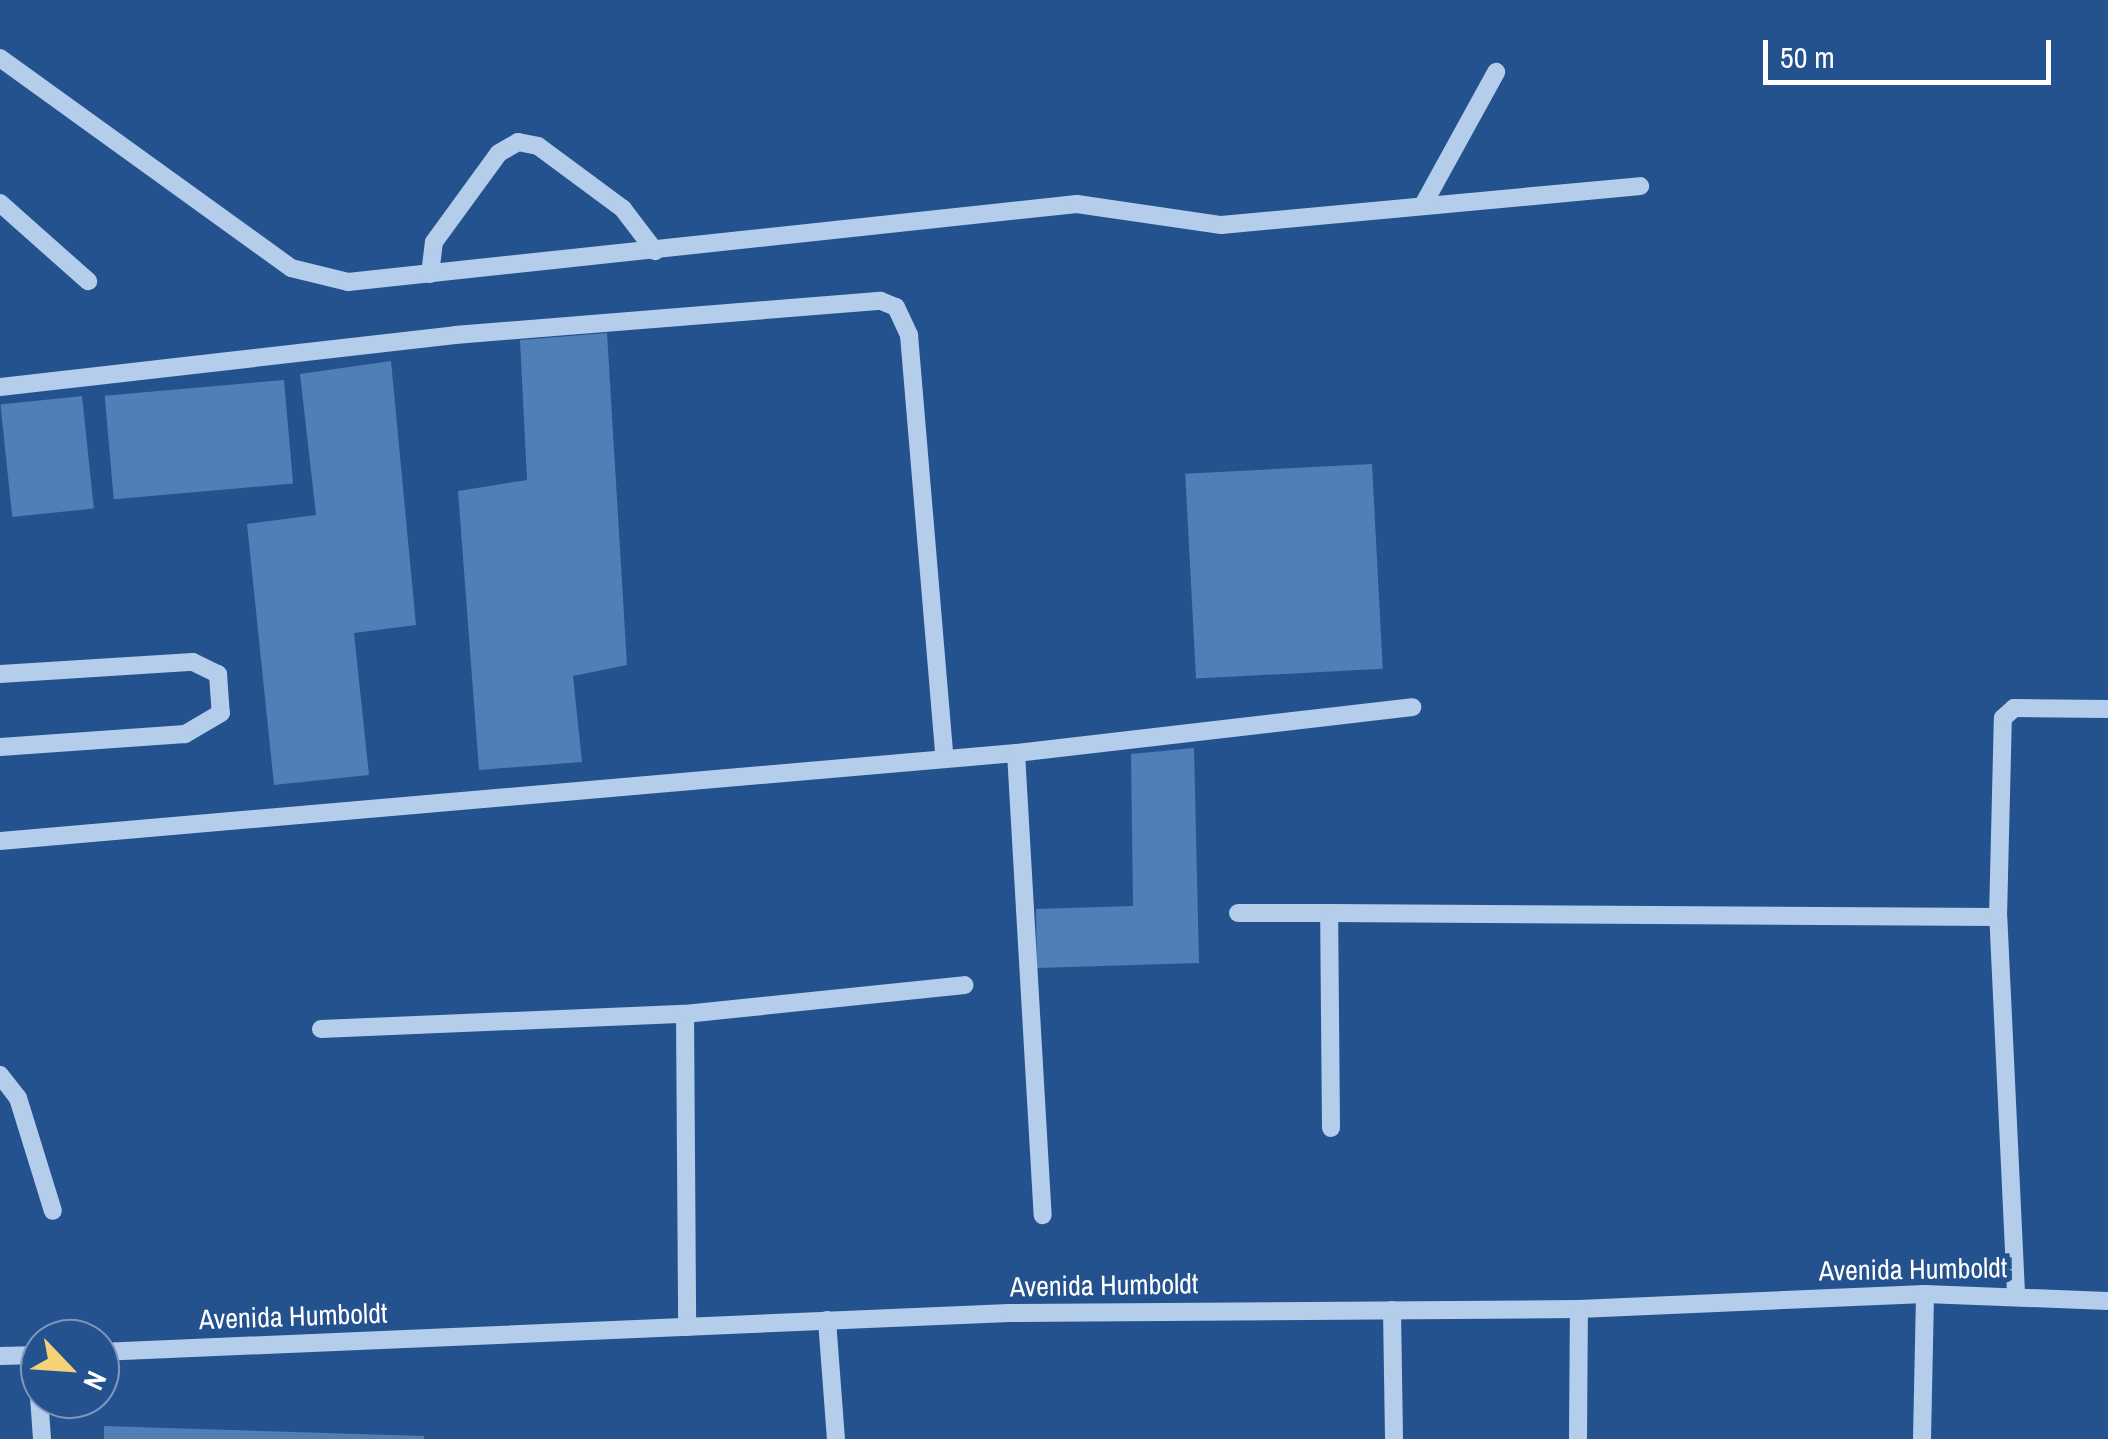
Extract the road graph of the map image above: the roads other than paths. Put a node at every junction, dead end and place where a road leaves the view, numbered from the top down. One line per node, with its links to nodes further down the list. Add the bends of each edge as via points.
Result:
1 (0, 58): 7 (street, via 292,268 348,282)
2 (1496, 72): 5 (street)
3 (1640, 186): 5 (street)
4 (0, 204): 8 (street)
5 (1423, 205): 6 (street, via 1202,225 1077,204)
6 (655, 250): 7 (street); 7 (street, via 623,209 538,146 518,142 498,152 434,242)
7 (430, 274)
8 (88, 281)
9 (0, 387): 15 (street, via 455,335 880,301 896,307 909,335)
10 (0, 674): 13 (street, via 194,662 218,674 221,713 184,734)
11 (1412, 707): 14 (street)
12 (2108, 709): 19 (street, via 2014,708 2004,718)
13 (0, 747)
14 (1016, 753): 15 (street); 26 (street)
15 (944, 755): 16 (street)
16 (0, 841)
17 (1238, 913): 18 (street)
18 (1329, 914): 19 (street); 24 (street)
19 (1998, 918): 27 (street)
20 (964, 984): 21 (street)
21 (684, 1014): 22 (street); 33 (street)
22 (321, 1029)
23 (0, 1075): 25 (street, via 18,1098)
24 (1331, 1128)
25 (53, 1211)
26 (1044, 1214)
27 (2016, 1293): 28 (street, Avenida Humboldt); 29 (street, Avenida Humboldt)
28 (1925, 1294): 30 (street, Avenida Humboldt); 38 (street)
29 (2108, 1301)
30 (1579, 1309): 31 (street, Avenida Humboldt); 37 (street)
31 (1392, 1310): 32 (street, Avenida Humboldt); 36 (street)
32 (828, 1320): 33 (street, Avenida Humboldt); 35 (street)
33 (687, 1327): 34 (street, Avenida Humboldt)
34 (120, 1351)
35 (836, 1439)
36 (1394, 1439)
37 (1578, 1439)
38 (1922, 1439)

